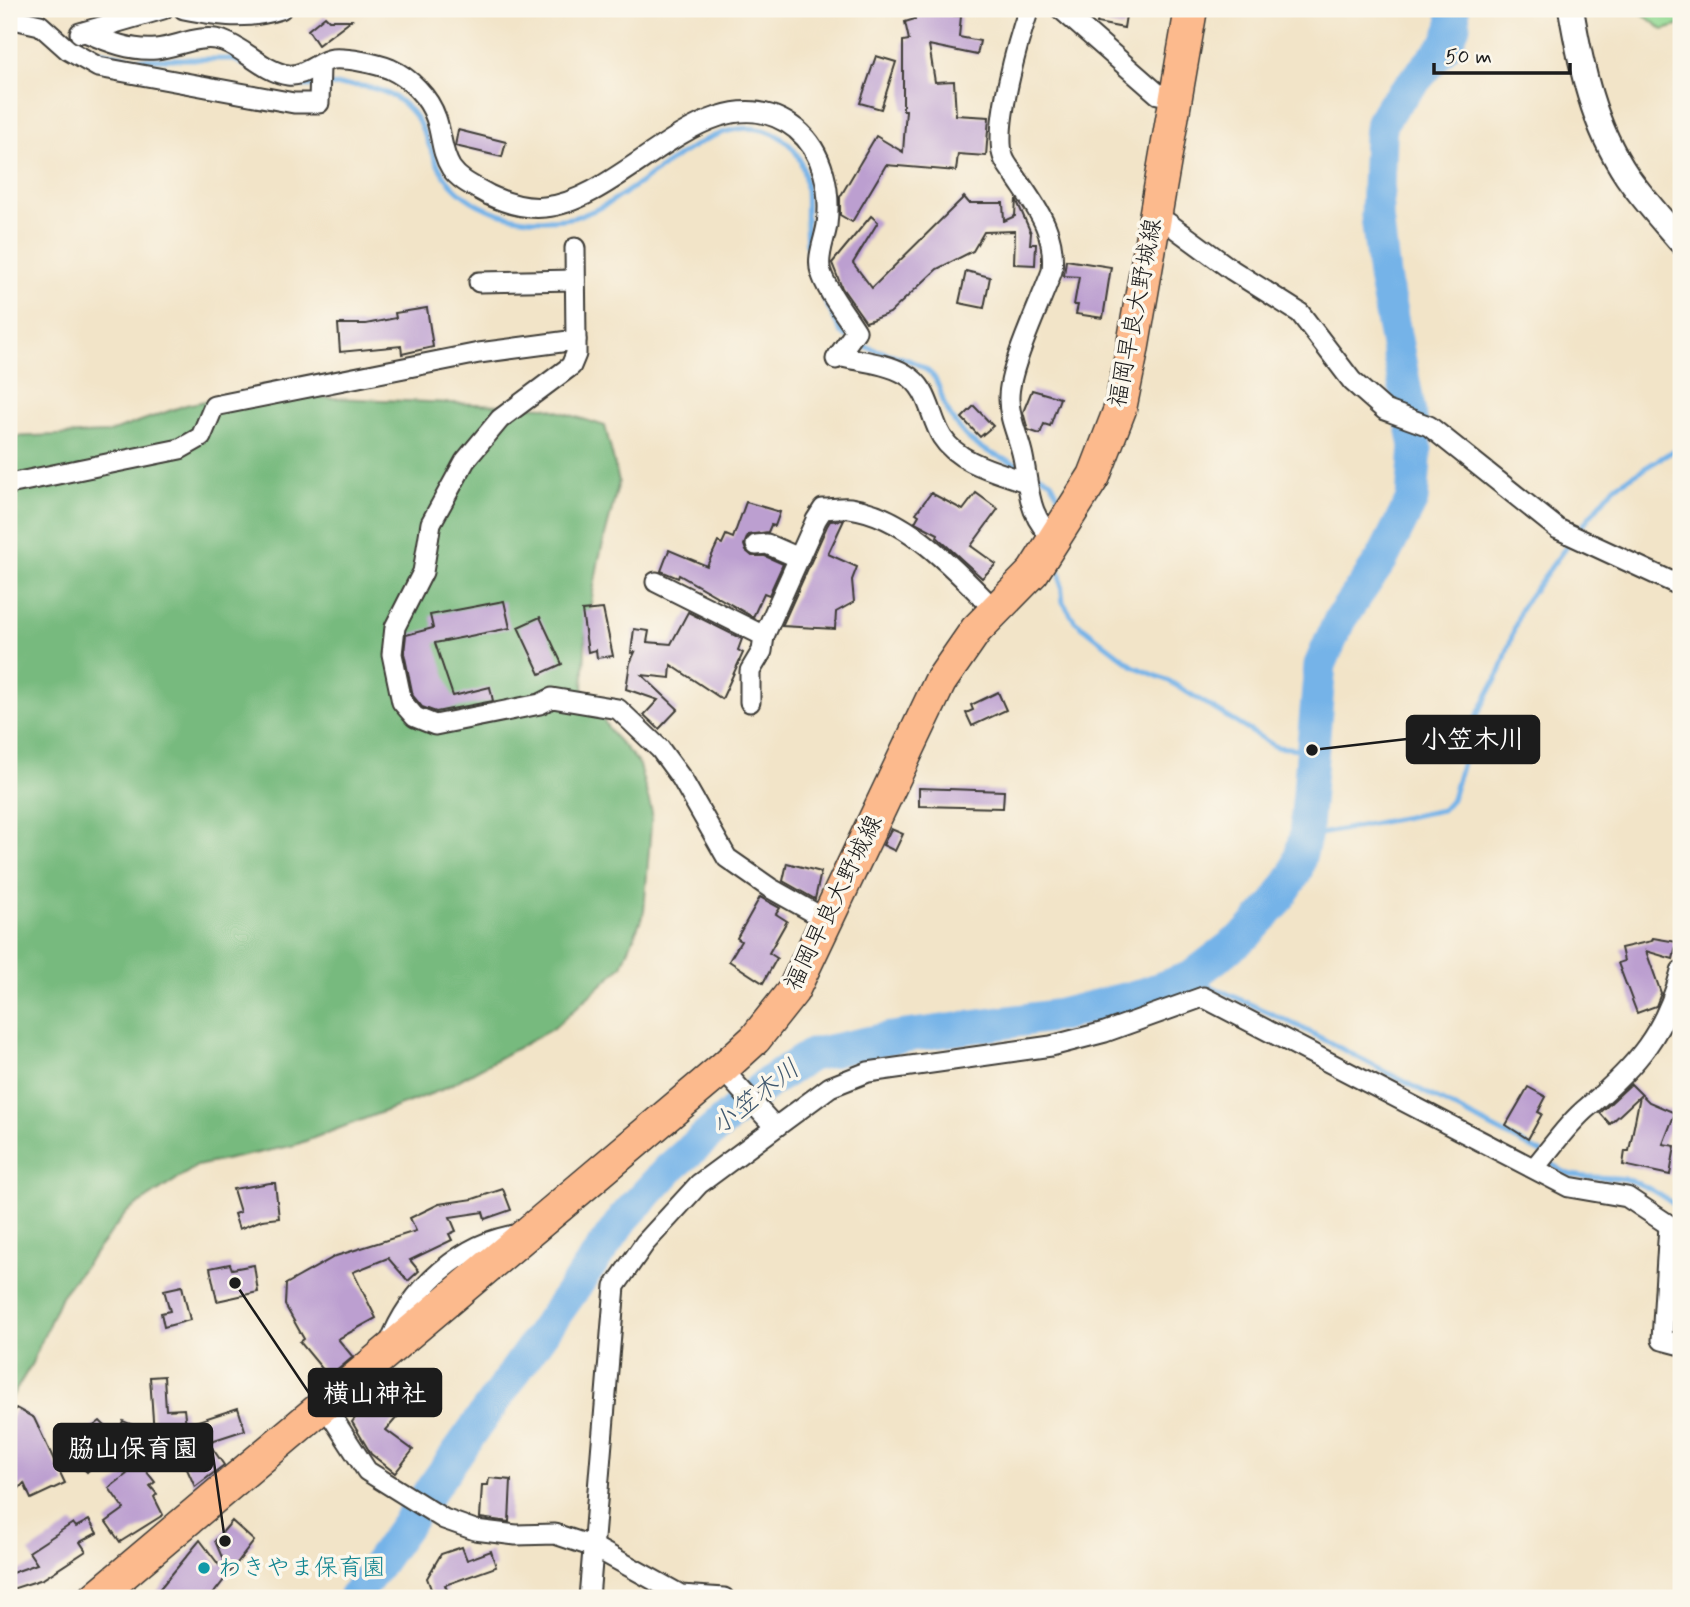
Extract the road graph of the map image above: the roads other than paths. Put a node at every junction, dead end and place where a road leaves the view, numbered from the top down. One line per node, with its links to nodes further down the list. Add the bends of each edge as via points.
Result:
1 (163, 9): 9 (street)
2 (184, 9): 3 (street, via 229,18 257,17)
3 (281, 9)
4 (1029, 9): 18 (street, via 1001,130 1003,157 1050,233 1054,253 1052,271 1008,396)
5 (1061, 9): 11 (street, via 1158,94)
6 (1191, 9): 11 (main road, 福岡早良大野城線)
7 (1571, 9): 13 (street, via 1592,105 1627,176)
8 (9, 18): 9 (street)
9 (77, 38): 10 (street, via 136,49 222,40 272,70 290,75); 10 (street, via 97,67 294,103 319,103)
10 (319, 69): 18 (street, via 332,59 364,63 389,69 410,81 436,116 443,152 452,169 465,182 520,206 544,208 579,201 708,117 756,112 796,129 823,168 828,194 820,271 856,331 839,354 905,373 926,395 950,446 967,459)
11 (1174, 97): 12 (main road, 福岡早良大野城線)
12 (1154, 220): 20 (main road, 福岡早良大野城線, via 1120,410 1094,476); 24 (street, via 1168,223 1300,313 1352,381 1385,410 1429,426 1558,528)
13 (1681, 242)
14 (575, 248): 15 (street)
15 (575, 280): 16 (street); 17 (street)
16 (478, 282)
17 (576, 340): 19 (street, via 479,353 214,406 201,437 180,449); 28 (street, via 571,366 500,419 465,461 431,523 423,572 395,627 392,654 402,702 415,717 435,725 552,698 618,709 660,749 682,779 727,858)
18 (1026, 482): 20 (street, via 1039,526)
19 (9, 484)
20 (1055, 540): 25 (main road, 福岡早良大野城線, via 1033,572)
21 (756, 545): 22 (street, via 767,544)
22 (799, 558): 25 (street, via 823,509 849,508 877,515 910,534); 26 (street)
23 (656, 582): 26 (street)
24 (1681, 586)
25 (995, 610): 28 (main road, 福岡早良大野城線, via 940,682)
26 (764, 636): 27 (street, via 762,651 750,671)
27 (750, 702)
28 (827, 920): 30 (main road, 福岡早良大野城線, via 793,991 755,1039)
29 (1681, 971): 32 (street, via 1671,1008 1650,1046 1604,1096 1588,1106)
30 (722, 1069): 31 (street); 35 (main road, 福岡早良大野城線)
31 (774, 1126): 32 (street, via 830,1087 867,1072 1051,1046 1203,997 1413,1109); 36 (street, via 699,1184 645,1243 615,1286)
32 (1535, 1167): 33 (street, via 1569,1187 1627,1197)
33 (1675, 1227): 34 (street, via 1662,1340)
34 (1681, 1345)
35 (325, 1406): 36 (street, via 368,1471 444,1519 475,1530 555,1534); 37 (main road, 福岡早良大野城線)
36 (594, 1547): 38 (street); 39 (street, via 681,1595)
37 (95, 1598)
38 (589, 1598)
39 (724, 1598)

